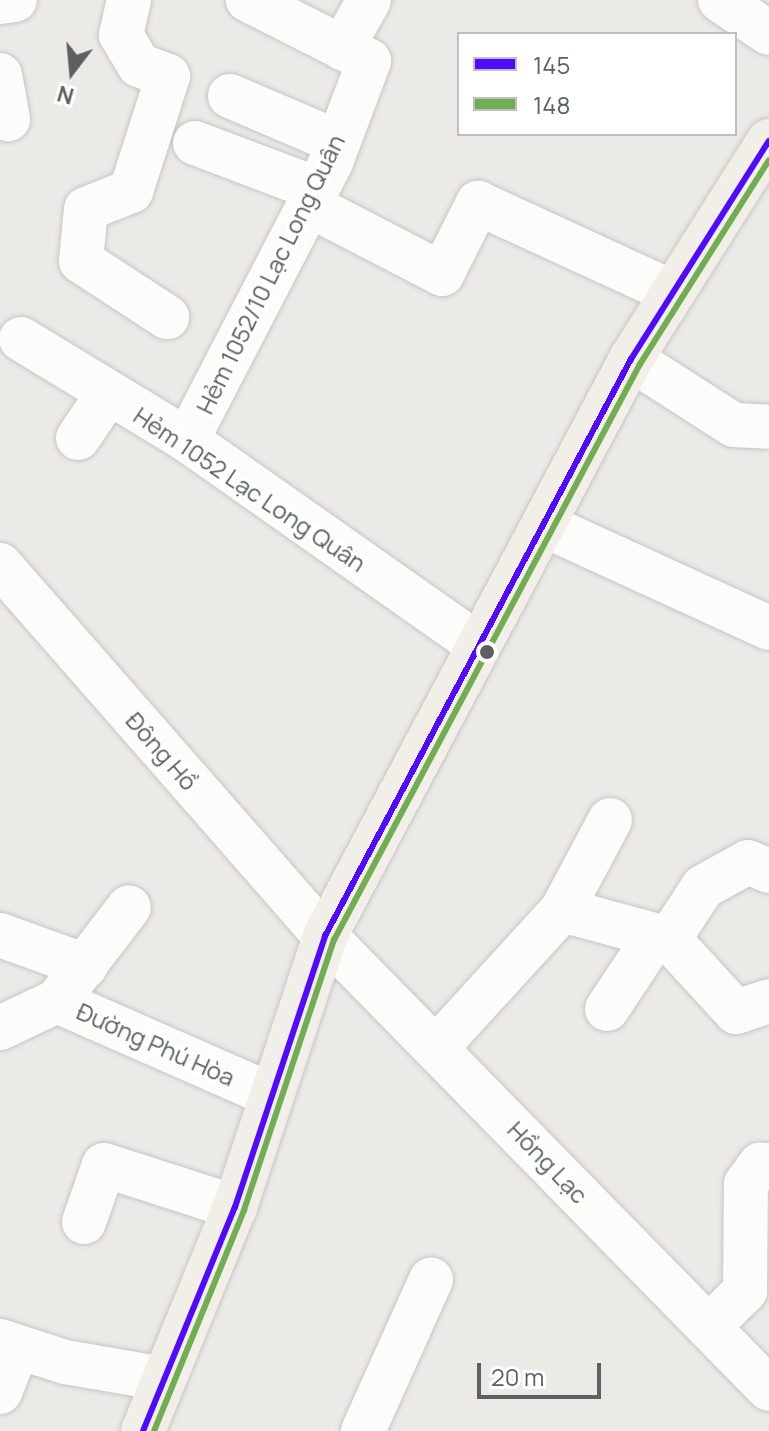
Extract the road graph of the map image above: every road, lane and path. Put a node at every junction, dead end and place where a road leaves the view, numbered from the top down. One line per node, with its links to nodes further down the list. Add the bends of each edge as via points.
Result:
1 (15, 0): 6 (street)
2 (129, 0): 17 (street, via 121,35 139,65 168,76 131,191 69,210 81,261)
3 (248, 0): 8 (street)
4 (369, 0): 8 (street, Hẻm 1052/10 Lạc Long Quân)
5 (720, 0): 7 (street)
6 (0, 2)
7 (769, 33)
8 (356, 55): 12 (street, Hẻm 1052/10 Lạc Long Quân)
9 (0, 75): 11 (street)
10 (230, 96): 12 (street)
11 (8, 119)
12 (338, 142): 15 (street, Hẻm 1052/10 Lạc Long Quân)
13 (195, 143): 15 (street)
14 (765, 154): 16 (main road)
15 (313, 197): 16 (street, via 442,274 478,203); 23 (street, Hẻm 1052/10 Lạc Long Quân)
16 (669, 291): 19 (main road)
17 (167, 317)
18 (21, 339): 20 (street, Hẻm 1052 Lạc Long Quân)
19 (631, 359): 21 (street, via 734,425); 24 (main road)
20 (108, 394): 22 (street); 23 (street, Hẻm 1052 Lạc Long Quân)
21 (769, 427)
22 (78, 438)
23 (187, 440): 27 (street, Hẻm 1052 Lạc Long Quân)
24 (544, 525): 26 (street); 27 (main road)
25 (0, 565): 33 (street, Đông Hồ)
26 (769, 628)
27 (476, 643): 33 (main road)
28 (610, 820): 31 (street)
29 (769, 871): 34 (street, via 748,862 703,887)
30 (129, 907): 35 (street)
31 (562, 910): 34 (street); 40 (street)
32 (0, 935): 35 (street)
33 (325, 936): 40 (street, Hồng Lạc); 41 (main road)
34 (662, 939): 37 (street); 38 (street)
35 (86, 966): 36 (street)
36 (57, 1001): 39 (street, Đường Phú Hòa); 41 (street, Đường Phú Hòa)
37 (753, 1006)
38 (607, 1009)
39 (0, 1028)
40 (437, 1047): 47 (street, Hồng Lạc)
41 (269, 1094): 43 (main road)
42 (769, 1165): 46 (street, via 760,1165 746,1184)
43 (235, 1207): 44 (street, via 104,1165); 49 (main road)
44 (84, 1222)
45 (431, 1280): 53 (street)
46 (757, 1292): 47 (street)
47 (708, 1327): 50 (street, Hồng Lạc)
48 (9, 1344): 49 (street); 51 (street)
49 (164, 1379): 52 (main road)
50 (769, 1389)
51 (0, 1392)
52 (143, 1431)
53 (363, 1431)

